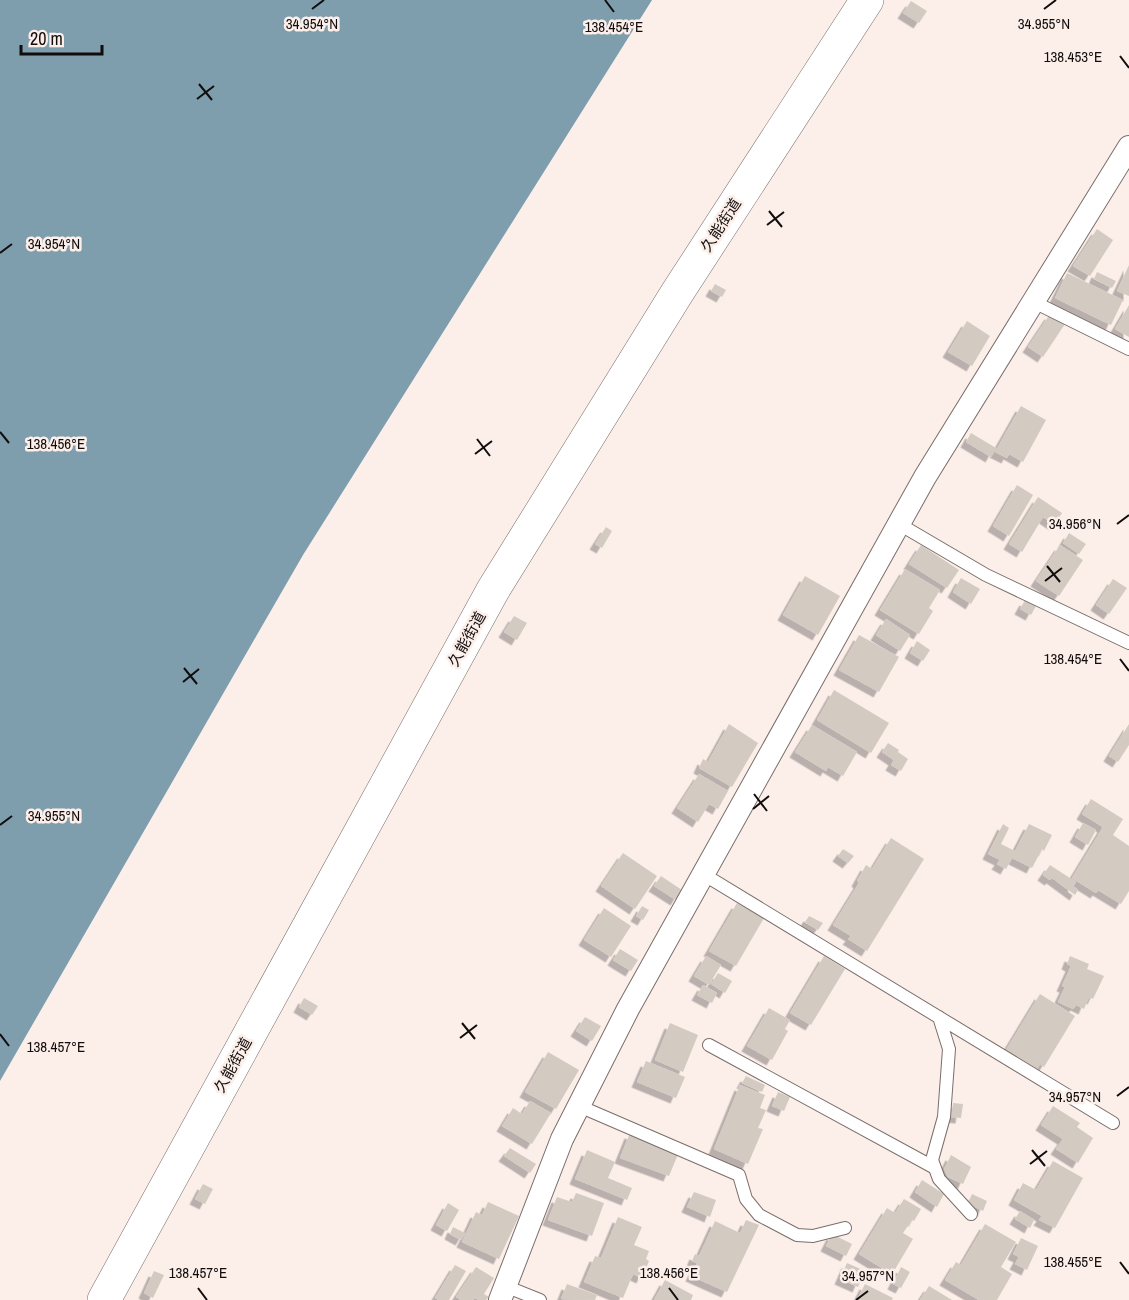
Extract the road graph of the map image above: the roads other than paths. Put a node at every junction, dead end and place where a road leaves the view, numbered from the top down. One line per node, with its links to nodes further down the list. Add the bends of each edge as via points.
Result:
1 (867, 0): 16 (highway, 久能街道, via 677,293 493,590)
2 (1129, 147): 3 (street)
3 (1034, 302): 4 (lane); 5 (street)
4 (1129, 349)
5 (899, 524): 6 (lane, via 986,575); 7 (street)
6 (1129, 643)
7 (703, 874): 8 (lane); 10 (street)
8 (939, 1017): 11 (lane); 12 (lane, via 949,1049 944,1117 932,1160)
9 (709, 1045): 12 (lane)
10 (579, 1106): 14 (lane, via 739,1175 746,1198 759,1215 797,1235 813,1236); 15 (street, via 562,1139)
11 (1113, 1123)
12 (935, 1168): 13 (lane, via 939,1179)
13 (971, 1214)
14 (845, 1228)
15 (502, 1293): 17 (lane)
16 (104, 1300)
17 (540, 1300)

